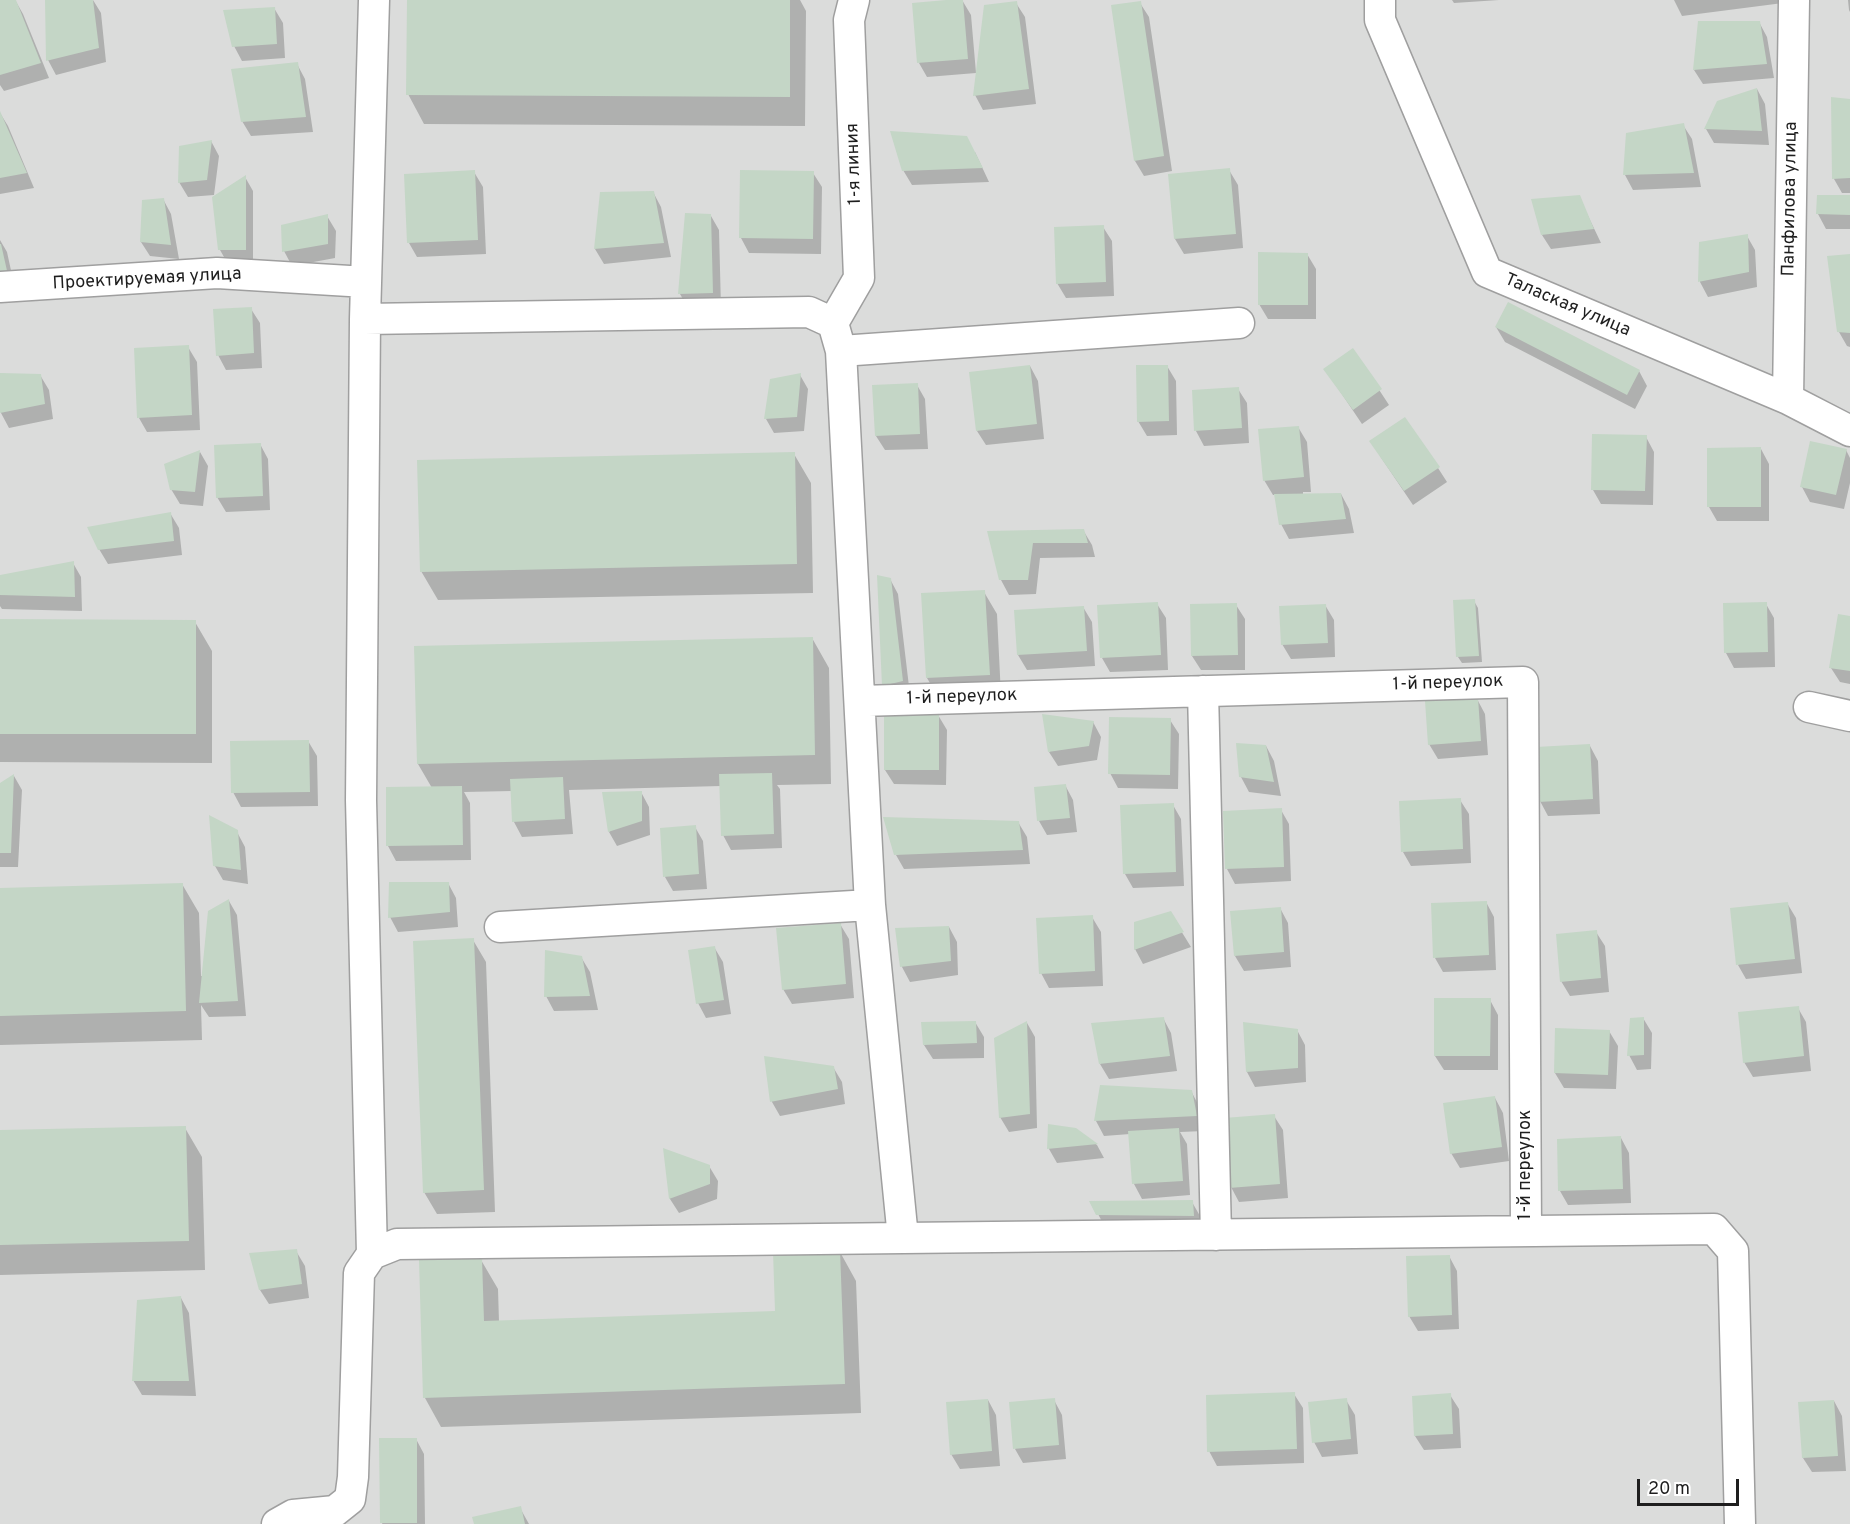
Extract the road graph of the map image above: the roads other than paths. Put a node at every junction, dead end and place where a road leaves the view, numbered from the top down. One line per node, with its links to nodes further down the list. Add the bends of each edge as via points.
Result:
1 (374, 0): 5 (street)
2 (854, 0): 8 (street, 1-я линия, via 849,20 859,278)
3 (1380, 0): 11 (street, Талаская улица, via 1380,20 1487,272)
4 (1794, 0): 11 (street, Панфилова улица)
5 (366, 282): 6 (street, Проектируемая улица, via 217,273); 7 (street)
6 (0, 287)
7 (365, 319): 8 (street, via 809,312); 22 (street, via 361,800)
8 (833, 322): 10 (street)
9 (1239, 323): 10 (street)
10 (841, 351): 14 (street)
11 (1788, 399): 12 (street, Талаская улица)
12 (1850, 431)
13 (1203, 691): 14 (street, 1-й переулок); 19 (street, 1-й переулок, via 1523,682); 20 (street)
14 (860, 701): 17 (street)
15 (1809, 707): 16 (street)
16 (1850, 716)
17 (870, 905): 18 (street); 21 (street)
18 (500, 927)
19 (1526, 1230): 20 (street); 24 (street, via 1714,1229 1733,1251)
20 (1216, 1235): 21 (street)
21 (903, 1238): 22 (street, via 397,1244)
22 (372, 1254): 23 (street, via 359,1274 350,1498 335,1511 292,1515)
23 (277, 1524)
24 (1740, 1524)

